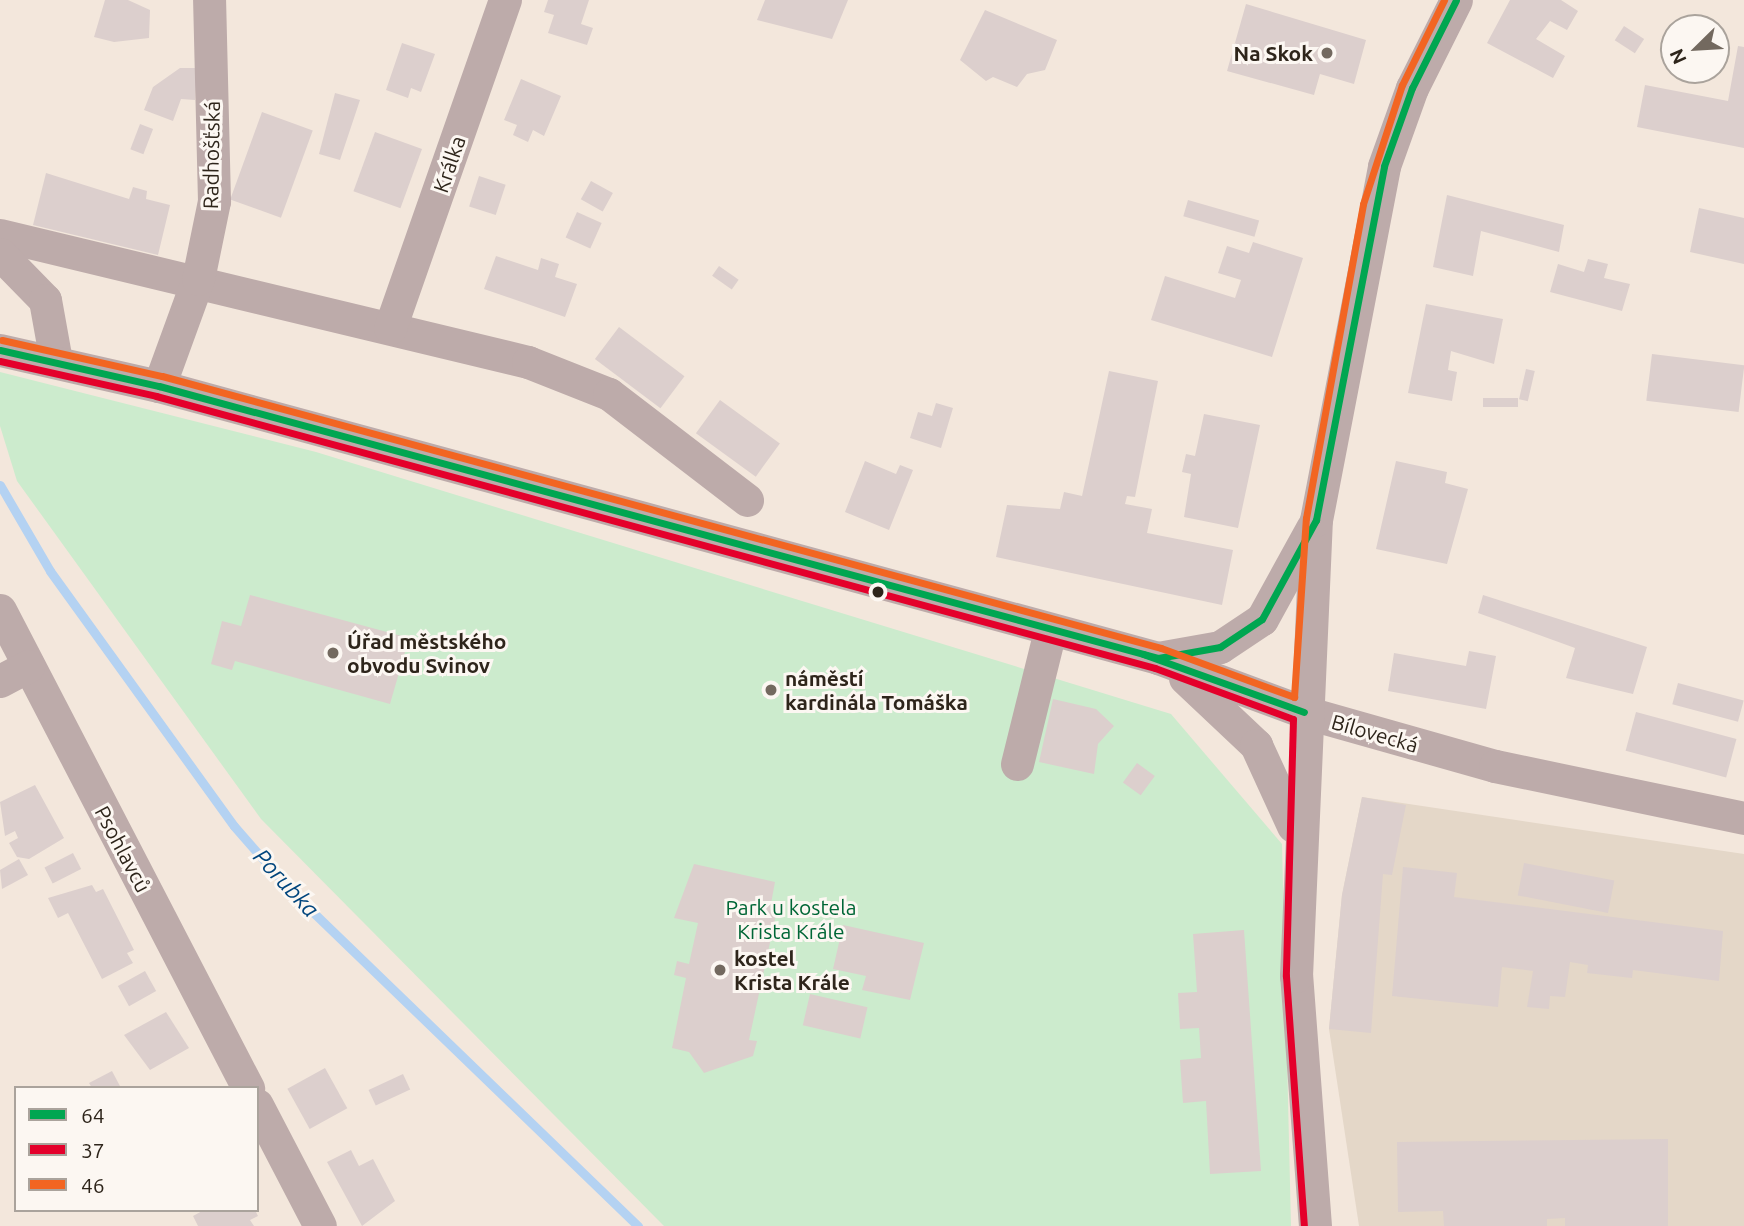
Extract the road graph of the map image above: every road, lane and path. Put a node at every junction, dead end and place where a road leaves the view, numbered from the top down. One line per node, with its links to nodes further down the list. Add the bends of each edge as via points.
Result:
1 (209, 0): 6 (street, Radhošťská, via 214,201)
2 (505, 0): 7 (street, Králka)
3 (1444, 4): 12 (street, via 1402,111 1377,193)
4 (0, 235): 6 (street)
5 (0, 254): 9 (street, via 45,299)
6 (198, 279): 7 (street); 10 (street, Radhošťská)
7 (390, 328): 11 (street, via 528,362 609,394)
8 (0, 350): 9 (street, Bílovecká)
9 (56, 361): 10 (street, Bílovecká)
10 (159, 386): 14 (street, Bílovecká)
11 (747, 500)
12 (1316, 520): 15 (street, via 1262,619 1220,646); 17 (street)
13 (0, 610): 16 (street, Psohlavců)
14 (1050, 631): 15 (street, Bílovecká); 18 (street)
15 (1157, 658): 17 (street, Bílovecká); 20 (street, via 1214,700 1256,745 1281,789)
16 (14, 673): 21 (street, Psohlavců)
17 (1304, 712): 19 (street, Bílovecká, via 1564,783); 20 (street)
18 (1017, 764)
19 (1744, 818)
20 (1298, 841): 24 (street, via 1296,976)
21 (247, 1086)
22 (259, 1109): 23 (street)
23 (320, 1226)
24 (1315, 1226)

